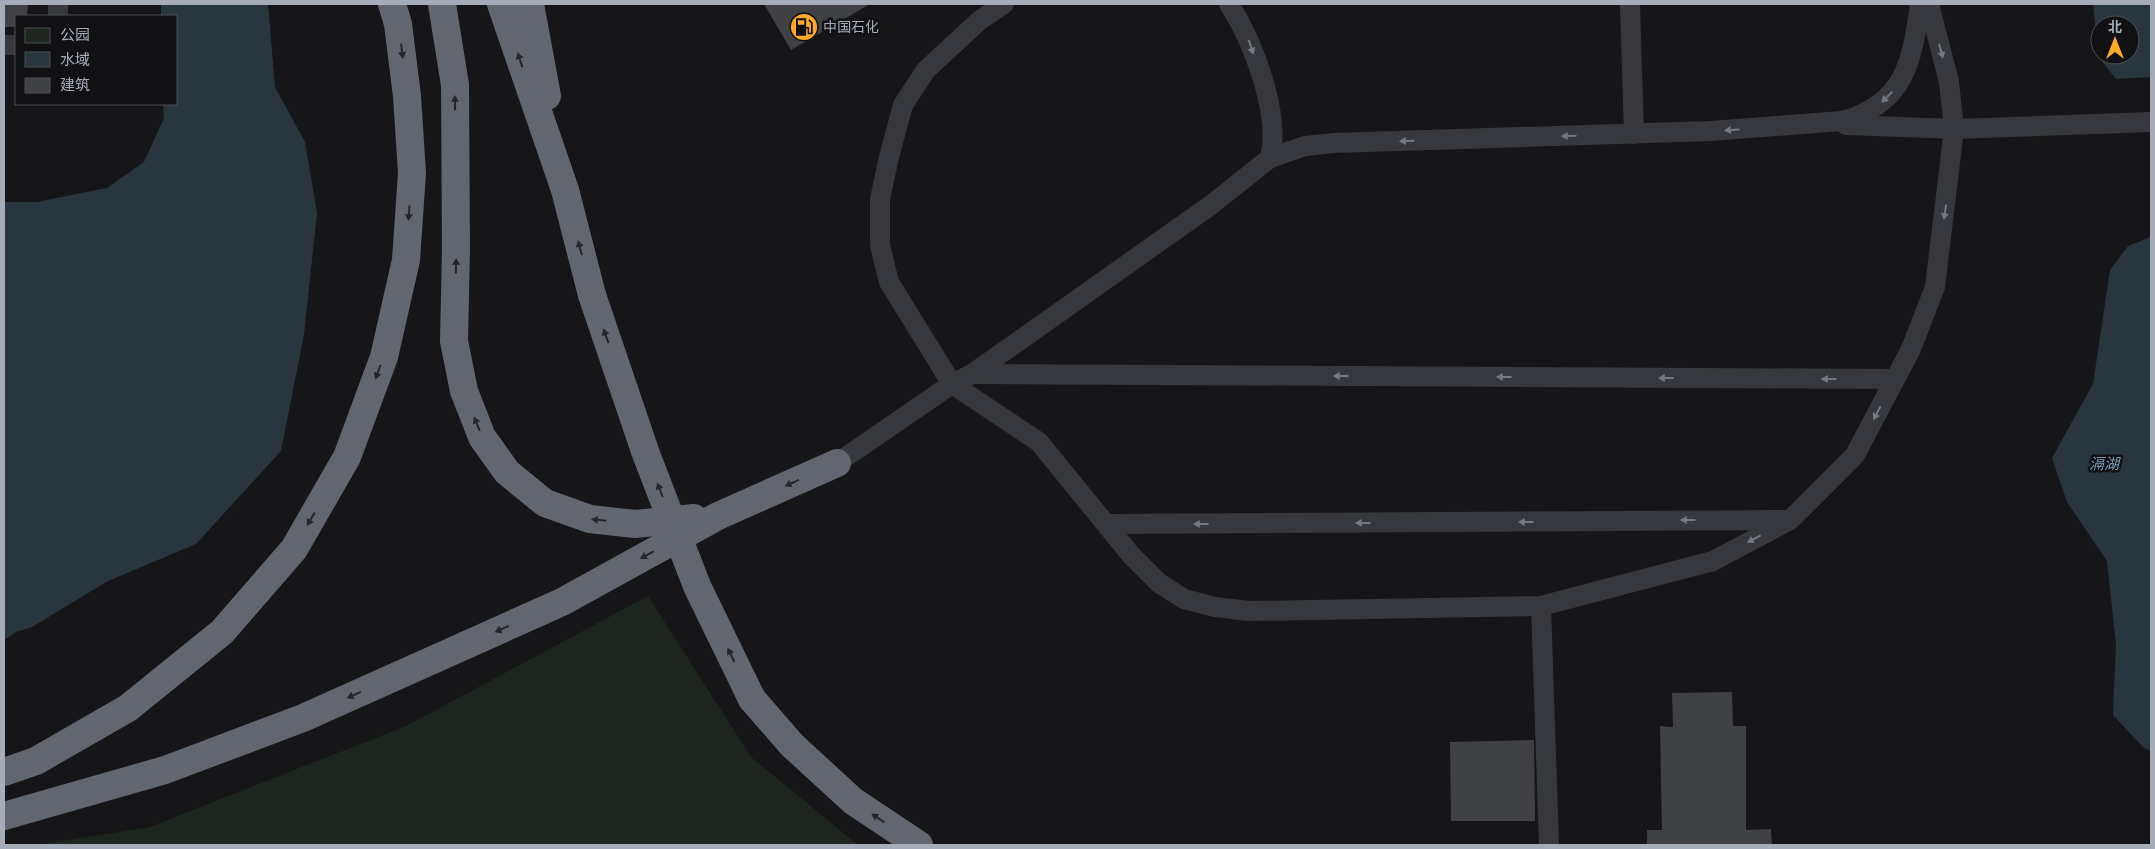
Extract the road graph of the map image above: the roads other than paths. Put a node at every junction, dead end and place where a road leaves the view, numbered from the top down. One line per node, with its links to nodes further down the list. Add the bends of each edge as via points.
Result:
1 (392, 4): 24 (highway, one-way to 24, via 398,24 407,96 411,164 406,260 384,357 347,457 294,549 222,632 128,708 36,761)
2 (442, 4): 20 (highway, one-way to 2, via 635,524 590,519 545,503 507,472 482,437 464,391 454,341 455,85)
3 (501, 4): 15 (highway, one-way to 3)
4 (530, 4): 15 (highway)
5 (1004, 4): 18 (lane, via 980,20 926,70 903,105 880,199 880,246 889,282)
6 (1229, 4): 14 (lane, one-way to 14, via 1243,26 1270,102 1274,130)
7 (1920, 4): 11 (lane, one-way to 11, via 1905,73 1896,88 1883,102 1862,115)
8 (1929, 4): 12 (lane, one-way to 12, via 1949,82)
9 (1630, 5): 13 (lane)
10 (2151, 122): 12 (lane)
11 (1814, 124): 12 (lane); 13 (lane, one-way to 13)
12 (1954, 129): 17 (lane, one-way to 17, via 1934,287 1911,349)
13 (1634, 134): 14 (lane, one-way to 14, via 1334,143 1305,146)
14 (1270, 158): 16 (lane, via 1211,205)
15 (564, 190): 26 (highway, one-way to 15, bridge, via 853,801 792,745 752,699 697,586 646,454 592,295)
16 (972, 374): 17 (lane, one-way to 16); 18 (lane)
17 (1895, 379): 21 (lane, one-way to 21, via 1854,455)
18 (952, 384): 19 (lane); 22 (lane, via 1039,442)
19 (837, 463): 20 (highway, one-way to 20)
20 (718, 516): 25 (highway, one-way to 25, via 562,602 303,718 165,770)
21 (1790, 520): 22 (lane, one-way to 22); 23 (lane, one-way to 23, via 1713,561)
22 (1107, 524): 23 (lane, via 1159,583 1184,599 1215,607 1249,611)
23 (1541, 606): 27 (lane)
24 (4, 772)
25 (4, 816)
26 (919, 845)
27 (1549, 845)

